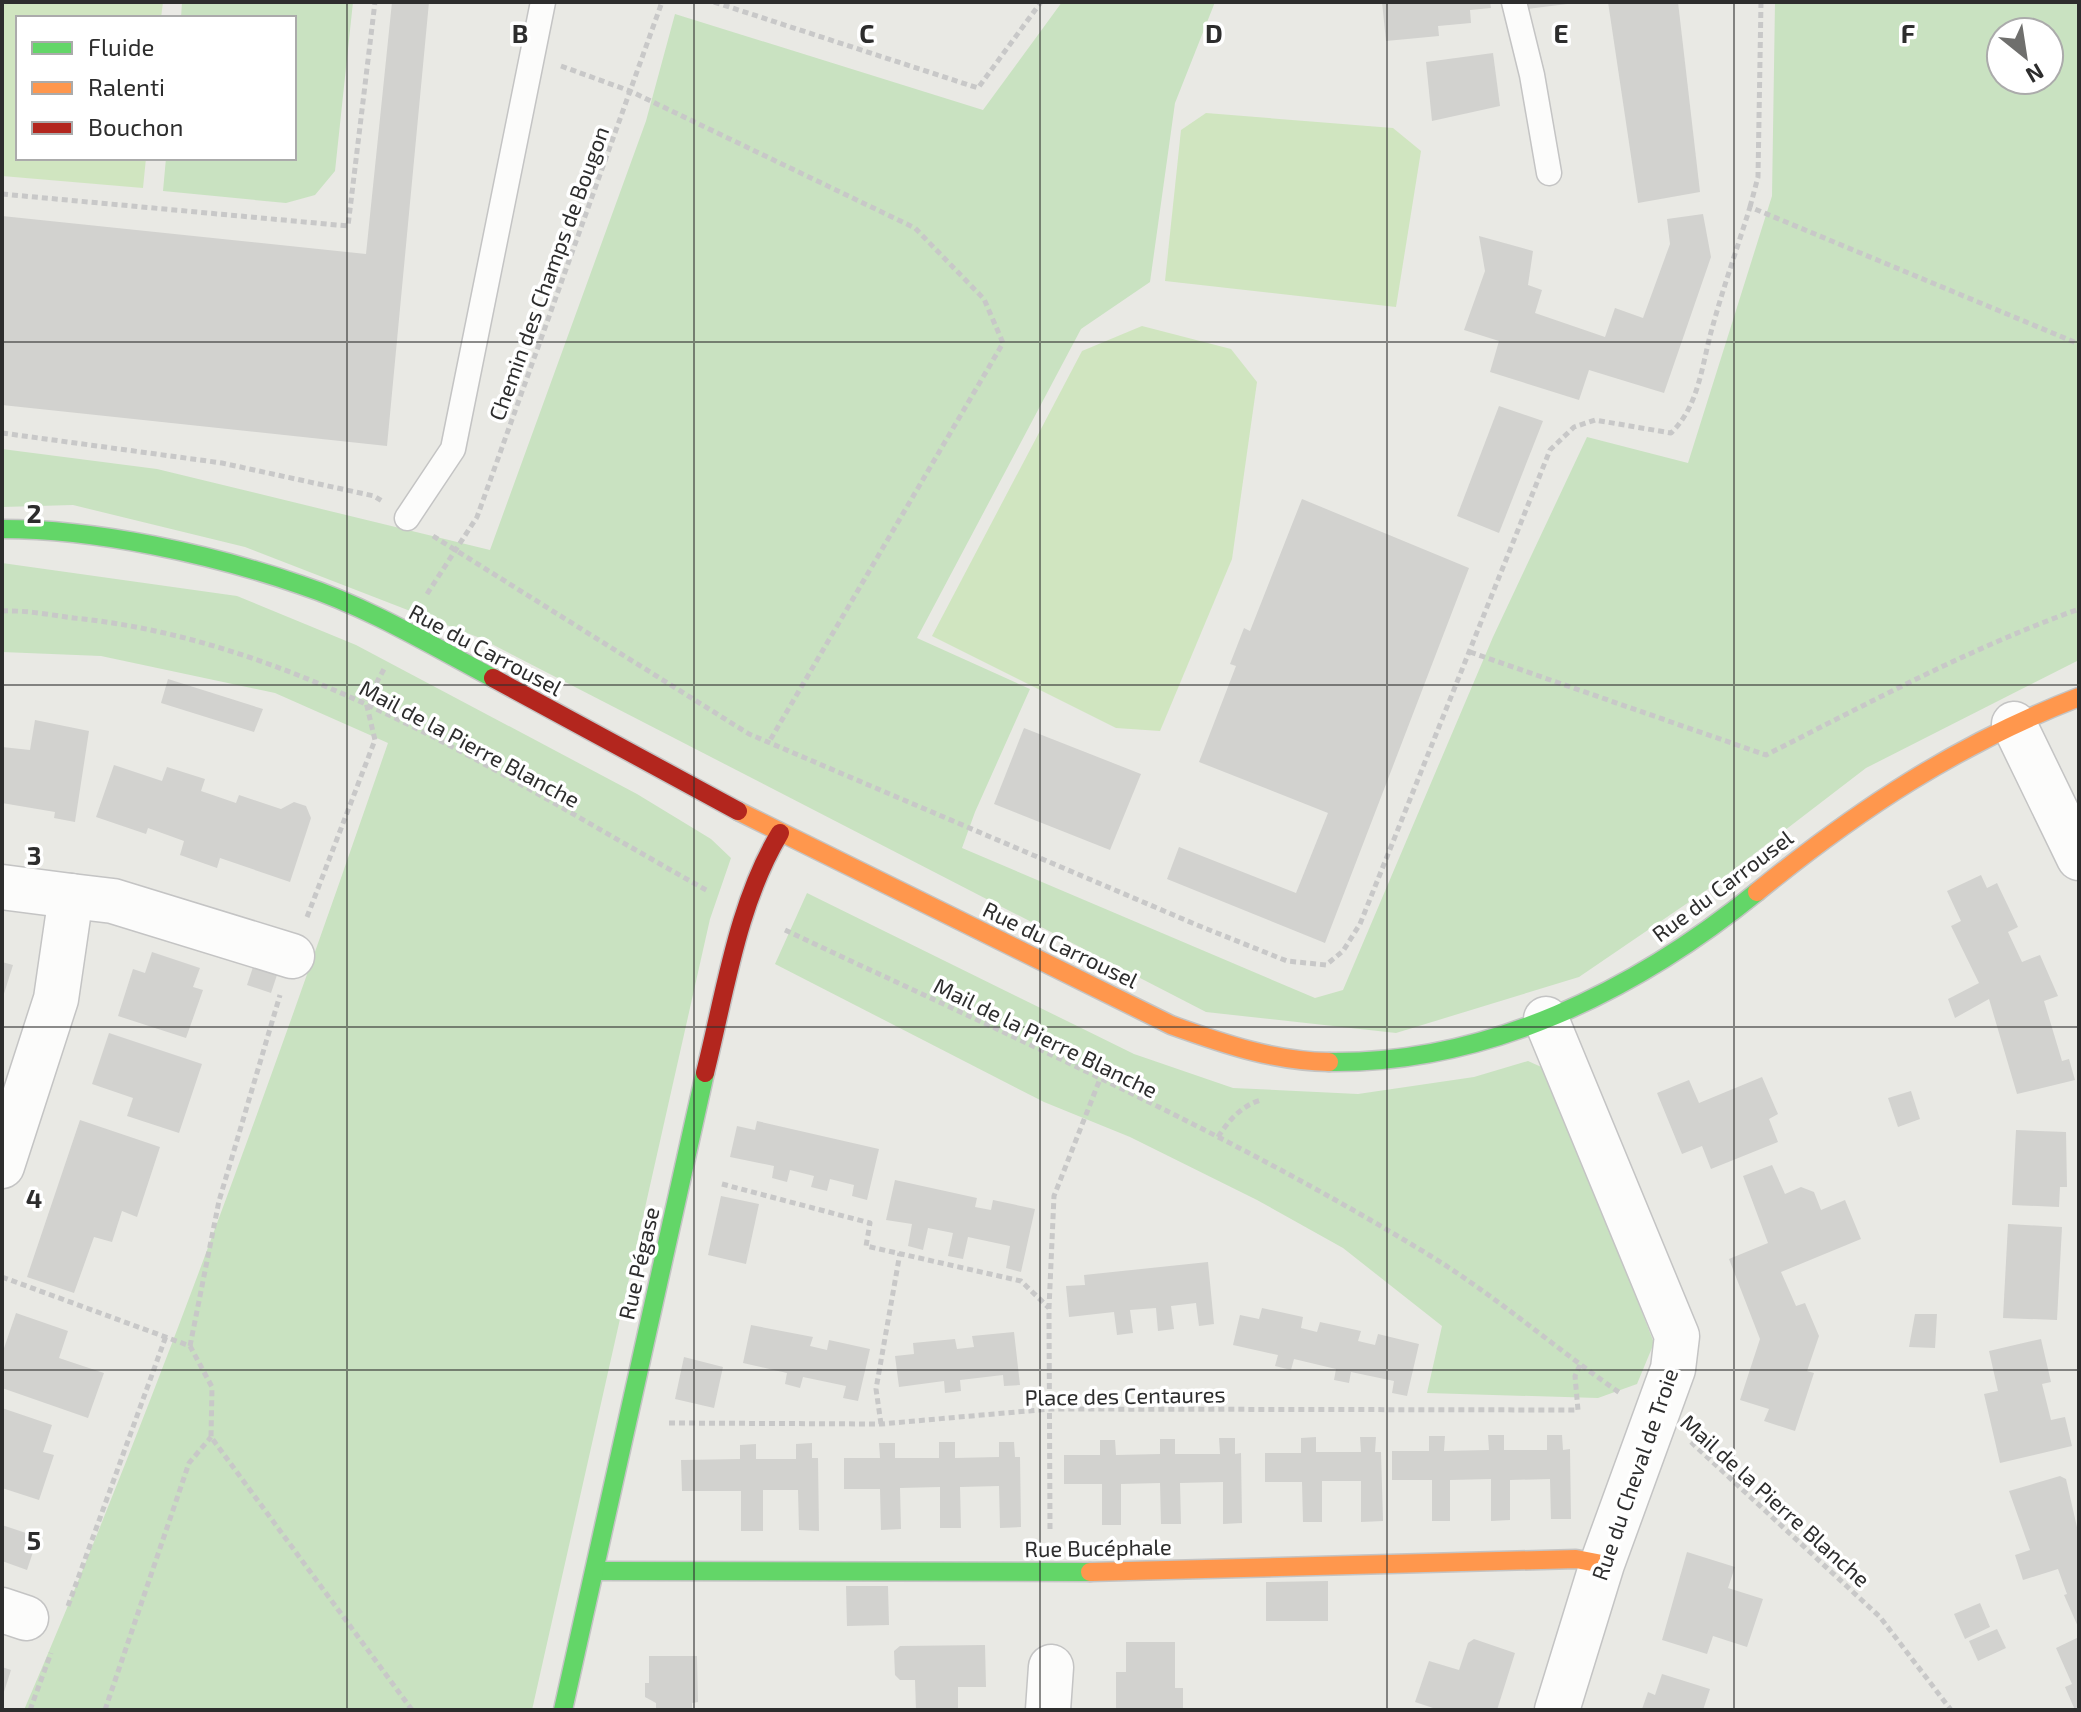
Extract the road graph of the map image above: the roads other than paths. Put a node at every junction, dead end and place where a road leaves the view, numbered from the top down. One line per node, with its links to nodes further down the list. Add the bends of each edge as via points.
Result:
1 (543, 2): 4 (lane, via 453,449)
2 (1514, 2): 3 (lane)
3 (1549, 173)
4 (407, 518)
5 (2, 529): 8 (street, Rue du Carrousel, via 147,544 302,585 405,631)
6 (2079, 697): 7 (street, Rue du Carrousel)
7 (2014, 724): 9 (street); 13 (street, Rue du Carrousel, via 1900,785 1653,966)
8 (780, 833): 13 (street, Rue du Carrousel, via 1171,1025 1238,1050 1361,1064 1462,1049); 16 (street, Rue Pégase, via 746,911 698,1099)
9 (2079, 858)
10 (2, 887): 11 (street)
11 (71, 896): 12 (street, via 113,901); 14 (street, via 56,999)
12 (292, 956)
13 (1546, 1019): 15 (street, Rue du Cheval de Troie, via 1677,1336 1673,1369)
14 (2, 1166)
15 (1602, 1564): 16 (street, Rue Bucéphale, via 1576,1559 1050,1573); 20 (street, Rue du Cheval de Troie)
16 (595, 1571): 18 (street, Rue Pégase)
17 (1051, 1667): 19 (street)
18 (563, 1710)
19 (1048, 1710)
20 (1557, 1710)

